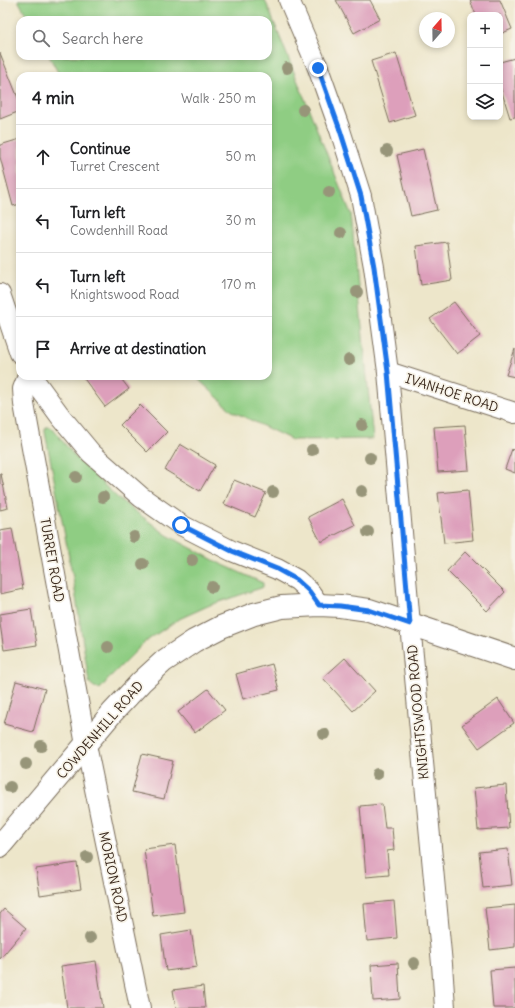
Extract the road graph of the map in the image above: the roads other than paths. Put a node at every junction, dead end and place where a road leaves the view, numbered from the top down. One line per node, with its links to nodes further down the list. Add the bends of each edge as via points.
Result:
1 (289, 0): 4 (street, KNIGHTSWOOD ROAD, via 328,95 361,196 374,267)
2 (0, 294): 3 (street)
3 (16, 342)
4 (388, 372): 7 (street, IVANHOE ROAD); 9 (street, KNIGHTSWOOD ROAD)
5 (26, 380): 11 (street, TURRET ROAD, via 23,389 24,404)
6 (33, 380): 8 (street, via 91,453 141,497 181,525 297,580)
7 (515, 414)
8 (319, 605): 9 (street, COWDENHILL ROAD, via 369,610); 11 (street, COWDENHILL ROAD, via 282,607 254,614 194,641 164,661 141,682)
9 (410, 624): 10 (street, COWDENHILL ROAD); 14 (street, KNIGHTSWOOD ROAD)
10 (515, 659)
11 (86, 745): 12 (street, COWDENHILL ROAD); 13 (street, MORION ROAD)
12 (0, 846)
13 (140, 1008)
14 (445, 1008)

